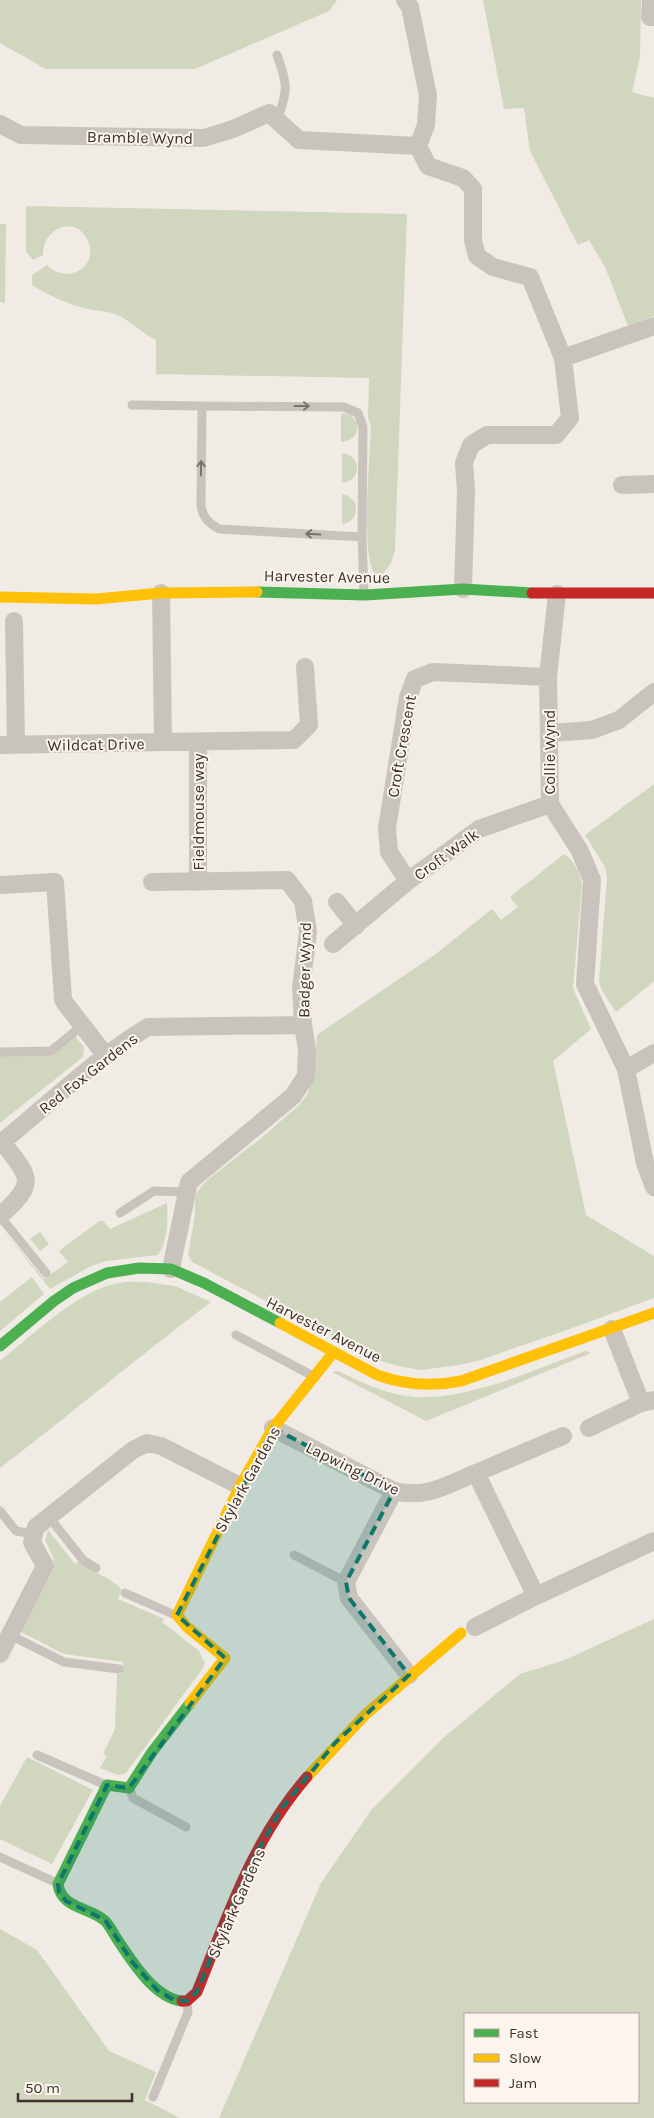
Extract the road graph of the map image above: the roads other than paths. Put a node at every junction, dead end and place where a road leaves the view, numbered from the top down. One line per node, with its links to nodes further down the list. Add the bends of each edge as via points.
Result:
1 (406, 0): 7 (street, via 428,96 426,125)
2 (651, 0): 3 (street, via 650,17)
3 (654, 18)
4 (277, 56): 5 (lane, via 286,93)
5 (277, 120): 6 (street, Bramble Wynd, via 269,113 204,138 21,135); 7 (street, via 299,140)
6 (0, 124)
7 (418, 146): 9 (street, via 428,166 463,178 473,189 473,240 477,256 493,267 530,277)
8 (654, 326): 9 (street)
9 (563, 358): 15 (street, via 570,418 556,435 487,435 471,445 464,463)
10 (132, 405): 11 (lane)
11 (202, 406): 14 (lane, one-way to 11, via 219,529 210,523 201,506); 14 (lane, one-way to 14, via 344,407 358,413 364,427)
12 (654, 484): 13 (street)
13 (622, 485)
14 (362, 537): 19 (lane)
15 (463, 589): 18 (street, Harvester Avenue); 19 (street, Harvester Avenue)
16 (161, 593): 19 (street, Harvester Avenue, via 234,591); 20 (street, Harvester Avenue, via 96,599); 26 (street, Wildcat Drive)
17 (654, 593): 18 (street, Harvester Avenue)
18 (557, 594): 23 (street, Collie Wynd)
19 (364, 595)
20 (0, 597)
21 (14, 622): 28 (street)
22 (305, 667): 27 (street, via 309,725 294,740)
23 (548, 677): 25 (street, Collie Wynd); 31 (street, Croft Crescent, via 433,672 415,679 408,697 387,828 389,852)
24 (654, 692): 25 (street, via 619,720 592,730)
25 (550, 733): 29 (street, Collie Wynd)
26 (163, 742): 27 (street); 28 (street, Wildcat Drive)
27 (198, 743): 33 (street, Fieldmouse way)
28 (8, 745)
29 (550, 804): 31 (street, Croft Walk, via 479,829); 43 (street, Collie Wynd, via 580,851 592,880 585,984)
30 (287, 880): 33 (street, Fieldmouse way); 39 (street, Badger Wynd, via 303,901 308,932 301,988)
31 (408, 881): 36 (street, Croft Walk)
32 (152, 882): 33 (street, Fieldmouse way)
33 (198, 882)
34 (0, 885): 38 (street, via 55,882 63,999)
35 (337, 902): 36 (street)
36 (356, 926): 37 (street, Croft Walk)
37 (333, 944)
38 (83, 1025): 40 (lane, via 51,1051); 42 (street)
39 (303, 1025): 42 (street, Red Fox Gardens, via 148,1027); 46 (street, Badger Wynd, via 307,1050 306,1076 293,1096 189,1182)
40 (0, 1052)
41 (654, 1053): 43 (street)
42 (106, 1056): 44 (street, Red Fox Gardens)
43 (626, 1069): 45 (street, Collie Wynd, via 645,1163)
44 (1, 1142): 48 (street, Red Fox Gardens, via 22,1167 26,1178 24,1193)
45 (654, 1187)
46 (186, 1192): 47 (lane, via 154,1191); 49 (street, Badger Wynd)
47 (120, 1213)
48 (0, 1216): 50 (lane, Red Fox Gardens)
49 (171, 1269): 54 (street, Harvester Avenue, via 140,1268 107,1273 73,1288); 55 (street, Harvester Avenue, via 204,1283)
50 (46, 1273)
51 (654, 1313): 52 (street, Harvester Avenue)
52 (612, 1329): 55 (street, Harvester Avenue, via 477,1376 441,1385 391,1380); 57 (street)
53 (236, 1335): 56 (lane)
54 (0, 1346)
55 (333, 1353): 56 (street, Skylark Gardens)
56 (313, 1376): 58 (street, Skylark Gardens)
57 (647, 1401): 59 (street)
58 (273, 1428): 62 (street, Skylark Gardens); 63 (street, Lapwing Drive)
59 (589, 1428)
60 (563, 1436): 61 (street, Lapwing Drive)
61 (476, 1473): 63 (street, Lapwing Drive, via 425,1494); 72 (street)
62 (240, 1486): 65 (street, via 161,1446 146,1443); 73 (street, Skylark Gardens)
63 (394, 1491): 70 (street)
64 (0, 1511): 66 (lane, via 16,1531)
65 (49, 1517): 66 (street, via 36,1527); 69 (lane, via 83,1560)
66 (34, 1534): 75 (street, via 32,1542 45,1566)
67 (654, 1541): 72 (street)
68 (294, 1556): 70 (lane)
69 (96, 1568)
70 (346, 1582): 78 (street, via 348,1598)
71 (125, 1593): 73 (lane)
72 (536, 1596): 74 (street)
73 (177, 1616): 81 (street, via 224,1658 152,1752)
74 (468, 1630): 78 (street, Skylark Gardens)
75 (10, 1635): 76 (street); 77 (lane, via 64,1662)
76 (0, 1654)
77 (119, 1669)
78 (409, 1675): 85 (street, Skylark Gardens, via 335,1743 283,1807 250,1865 197,1992)
79 (37, 1755): 80 (lane)
80 (107, 1785): 81 (street); 84 (street)
81 (129, 1788): 82 (lane, via 133,1798)
82 (186, 1826)
83 (0, 1857): 84 (lane)
84 (58, 1884): 85 (street, via 59,1893 66,1901 105,1920 133,1963 158,1991 174,2000)
85 (187, 2001): 86 (lane, Skylark Gardens, via 188,2012)
86 (154, 2097)

